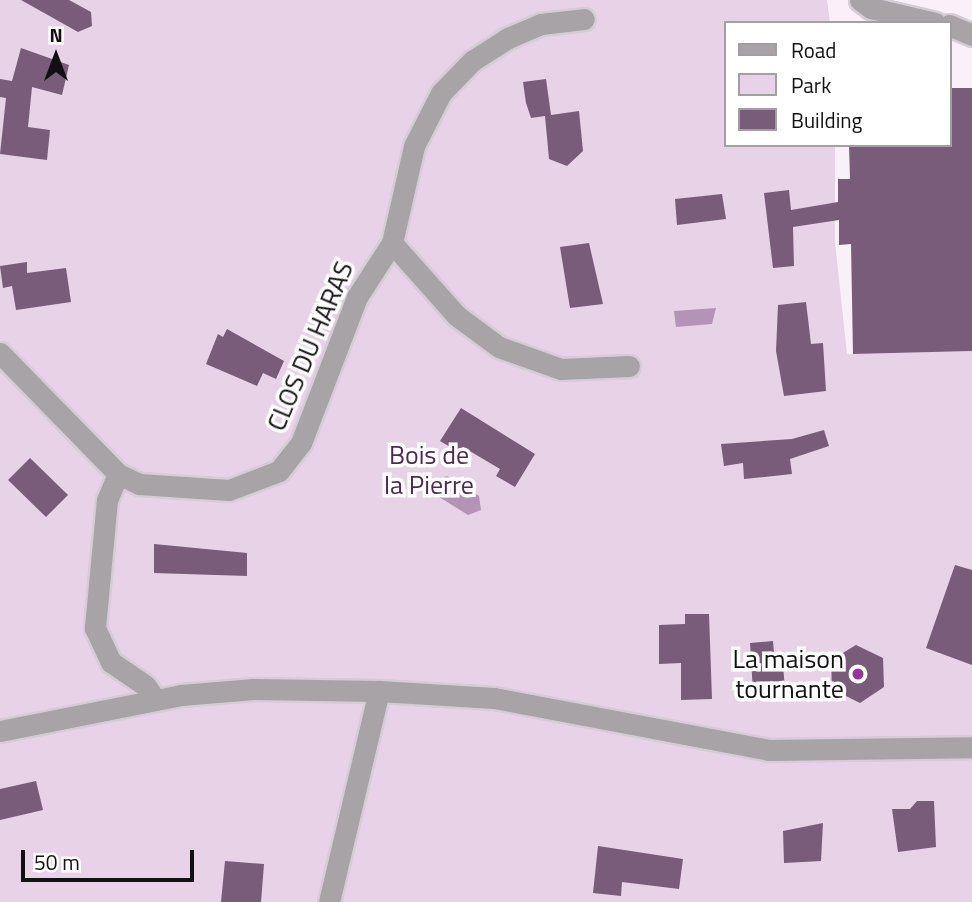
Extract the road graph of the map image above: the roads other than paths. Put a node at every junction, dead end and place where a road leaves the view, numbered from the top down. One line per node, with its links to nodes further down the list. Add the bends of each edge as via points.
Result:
1 (860, 0): 3 (street, via 871,8)
2 (584, 19): 6 (street, CLOS DU HARAS, via 541,24 516,34 448,83 419,130)
3 (926, 21)
4 (951, 26): 5 (street)
5 (972, 36)
6 (391, 243): 8 (street, via 457,316 499,347 561,369); 9 (street, CLOS DU HARAS, via 357,297 302,443 279,471 229,490 139,484)
7 (0, 353): 9 (street)
8 (629, 366)
9 (118, 474): 11 (street, via 107,500 95,628 111,662 146,685)
10 (379, 691): 11 (street, via 254,689); 13 (street, via 476,696 768,750); 14 (street)
11 (154, 698): 12 (street)
12 (0, 731)
13 (972, 747)
14 (329, 902)

